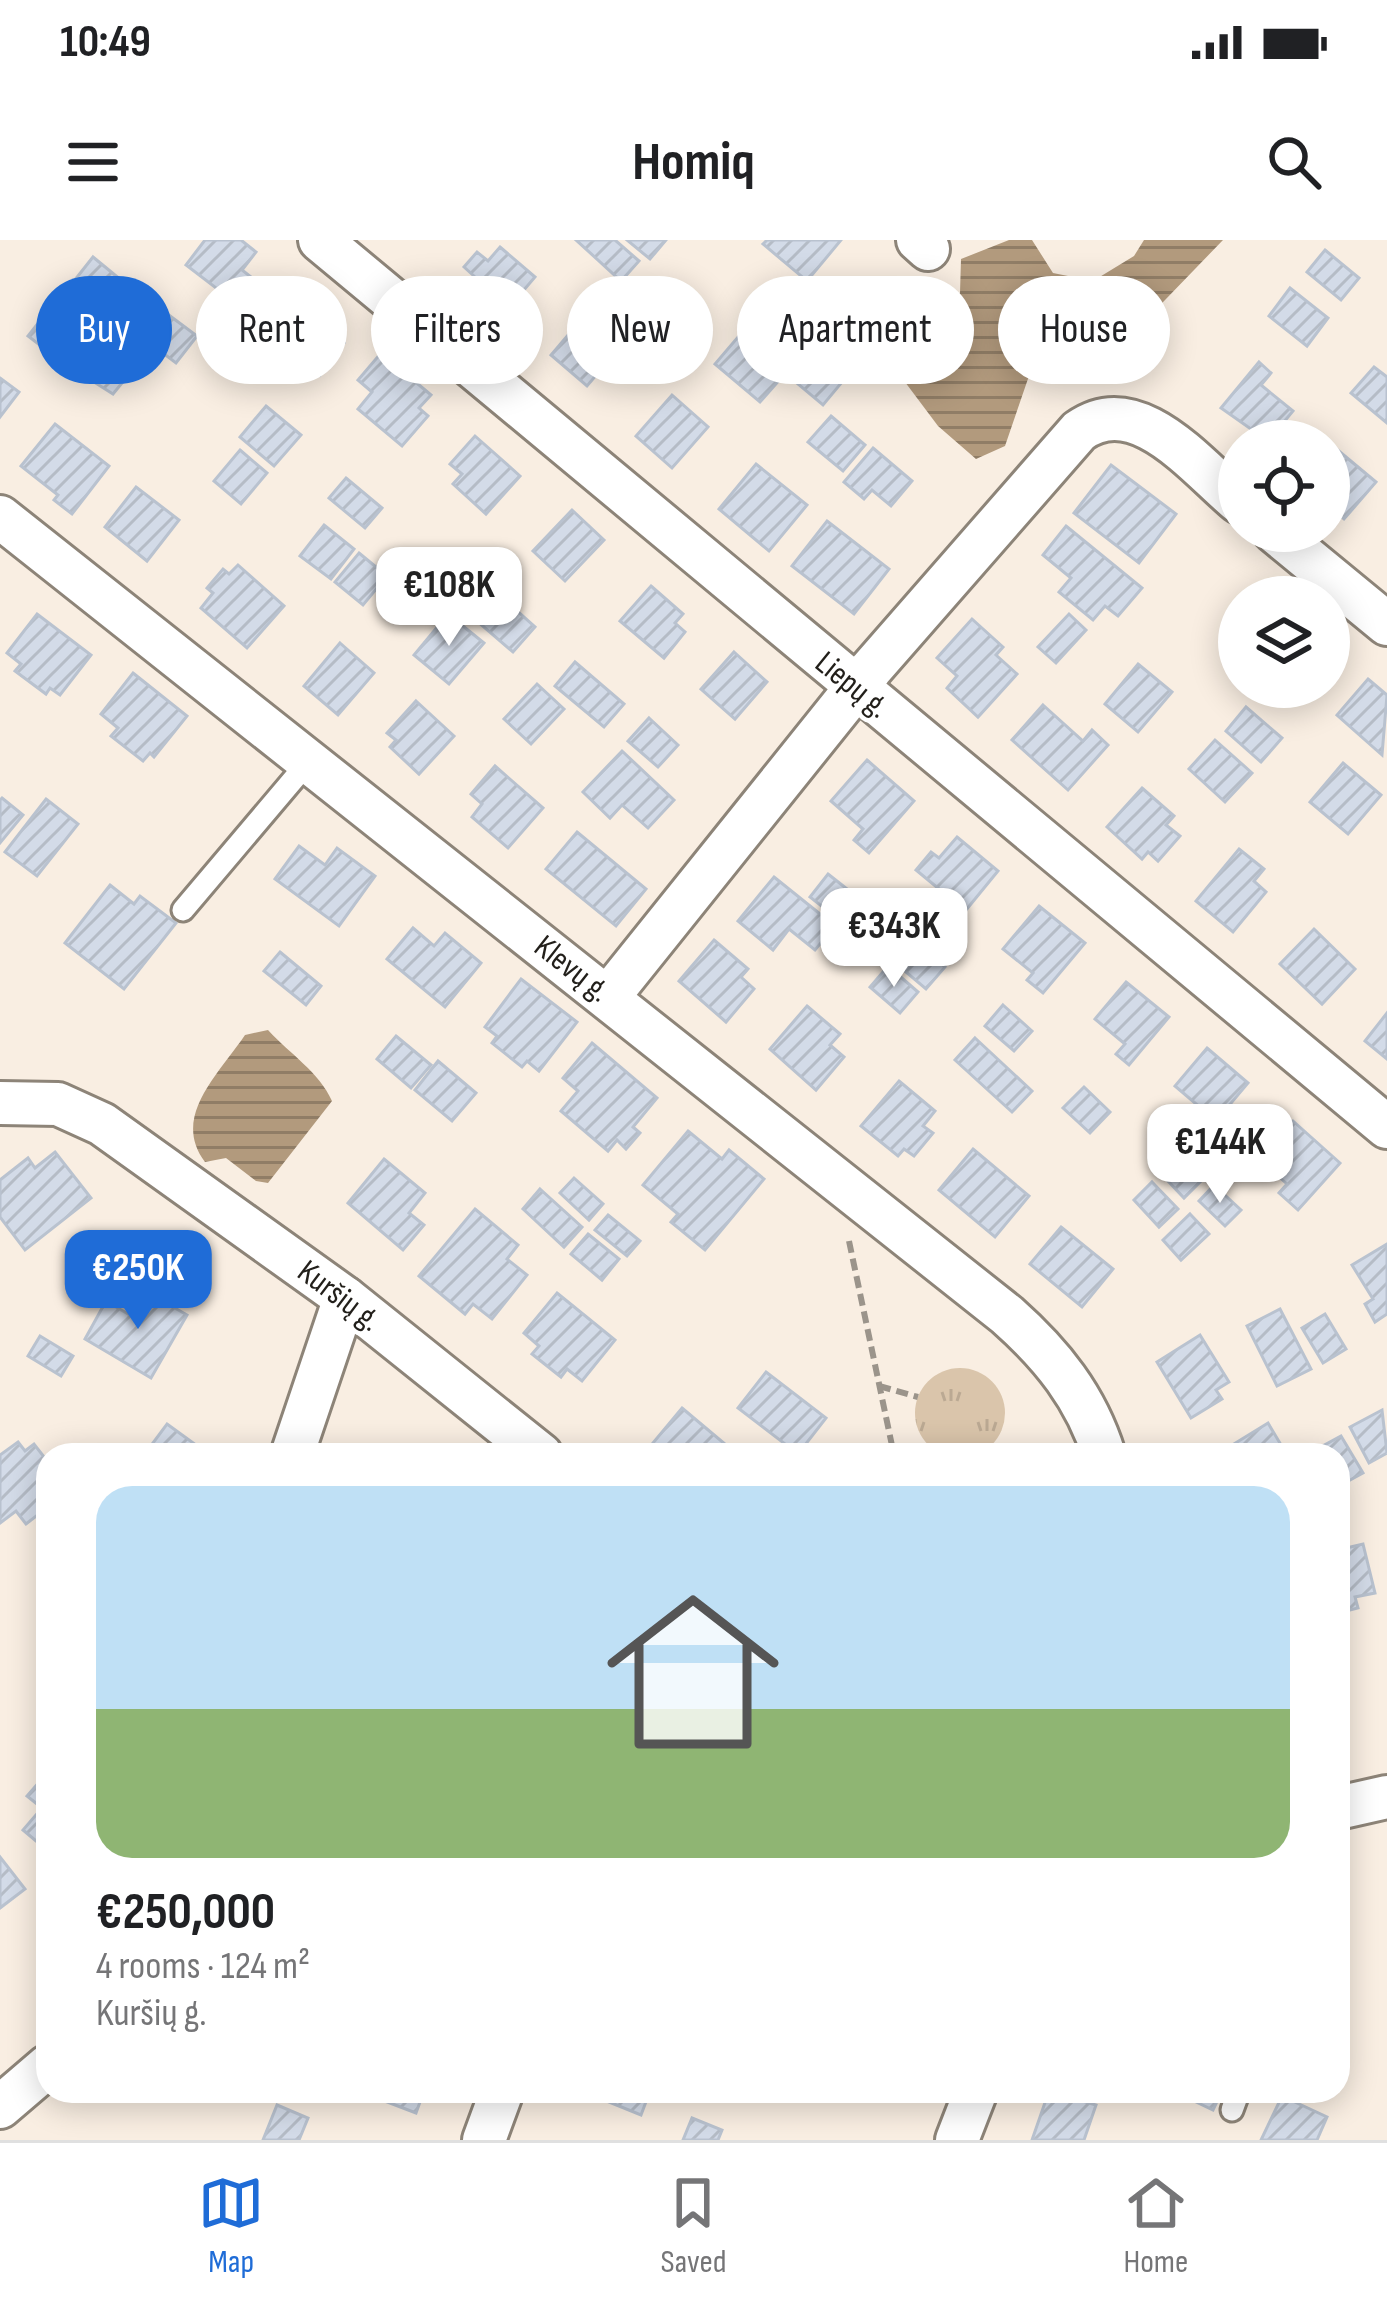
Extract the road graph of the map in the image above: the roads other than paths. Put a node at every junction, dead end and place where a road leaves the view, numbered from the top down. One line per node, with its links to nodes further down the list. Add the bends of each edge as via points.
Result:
1 (320, 240): 6 (street, Liepų g.)
2 (1218, 485): 6 (street, via 1150,428 1100,416 1056,452)
3 (0, 517): 7 (street, Klevų g.)
4 (1300, 552): 5 (street)
5 (1387, 624)
6 (856, 688): 9 (street); 11 (street, Liepų g.)
7 (308, 761): 8 (lane); 9 (street, Klevų g.)
8 (183, 910)
9 (608, 997): 15 (street, Klevų g., via 1044,1347 1078,1394)
10 (0, 1103): 12 (street, Kuršių g., via 58,1104 102,1124)
11 (1387, 1126)
12 (345, 1298): 13 (street); 14 (street, Kuršių g.)
13 (296, 1443)
14 (526, 1443)
15 (1099, 1443)
16 (1387, 1797): 17 (street)
17 (1350, 1805)
18 (36, 2076): 21 (street)
19 (498, 2103): 22 (street)
20 (971, 2103): 23 (street)
21 (0, 2107)
22 (484, 2140)
23 (957, 2140)

